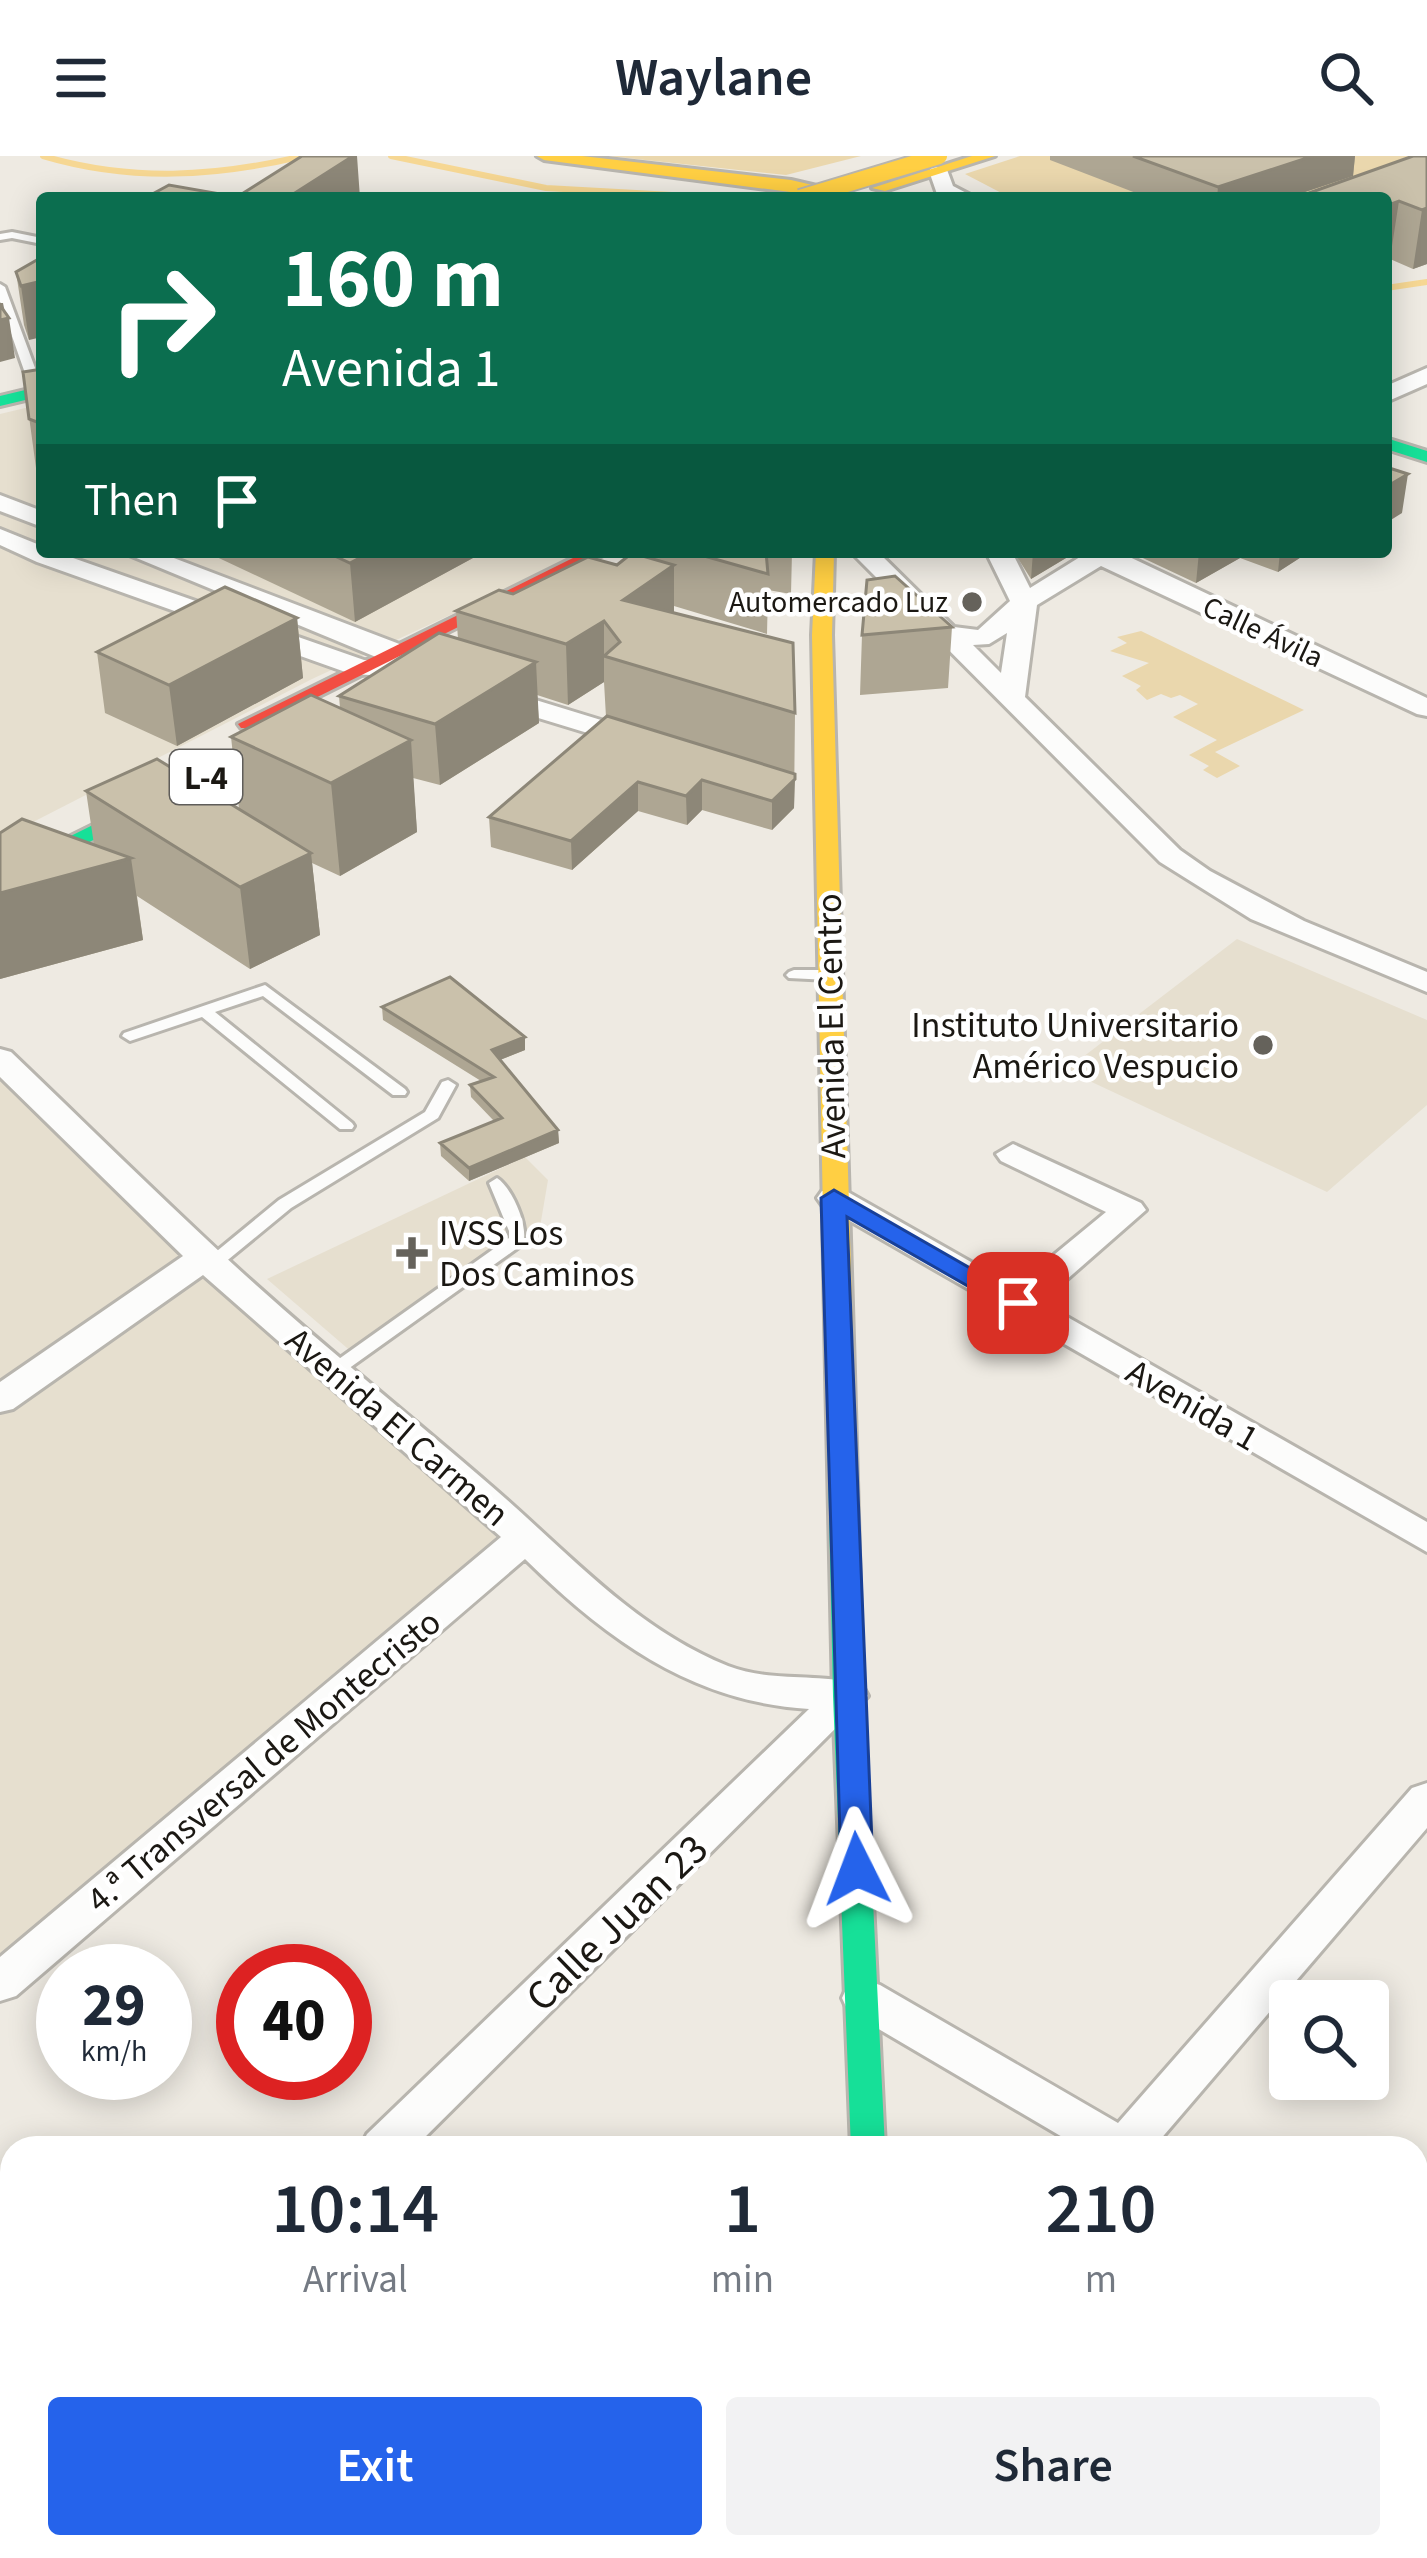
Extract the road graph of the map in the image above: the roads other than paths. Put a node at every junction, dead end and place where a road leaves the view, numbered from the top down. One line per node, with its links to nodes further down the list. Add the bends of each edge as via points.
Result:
1 (544, 156): 8 (main road)
2 (988, 156): 4 (main road)
3 (514, 160): 7 (main road)
4 (939, 164): 5 (main road); 9 (main road, bridge); 11 (street)
5 (892, 170): 6 (main road)
6 (851, 190): 10 (main road)
7 (696, 191)
8 (767, 192)
9 (790, 192)
10 (815, 192)
11 (950, 192)
12 (0, 237): 13 (lane)
13 (36, 240)
14 (0, 287): 15 (lane)
15 (36, 373)
16 (1427, 375): 20 (street)
17 (36, 380): 19 (main road)
18 (36, 382): 21 (main road)
19 (0, 383)
20 (1392, 392)
21 (0, 401)
22 (1392, 445): 23 (main road)
23 (1427, 457)
24 (0, 502): 25 (street)
25 (36, 516)
26 (36, 519): 27 (street)
27 (0, 531): 28 (street)
28 (36, 551)
29 (52, 558): 40 (street)
30 (150, 558): 39 (street)
31 (868, 558): 38 (street)
32 (1002, 558): 37 (street)
33 (1096, 558): 37 (street)
34 (1111, 558): 42 (street, Calle Ávila)
35 (826, 559): 47 (main road, Avenida El Centro, via 814,795)
36 (610, 561): 39 (main road, L-4)
37 (1024, 602): 38 (street, via 991,634); 41 (street)
38 (947, 634): 41 (street)
39 (402, 662): 40 (main road, L-4); 43 (street); 45 (main road, L-4)
40 (360, 668): 44 (main road, L-4)
41 (1012, 696): 48 (street, via 1100,790 1216,891)
42 (1427, 708)
43 (667, 749)
44 (82, 807)
45 (0, 880)
46 (794, 975): 47 (lane)
47 (829, 975): 58 (main road, Avenida El Centro)
48 (1427, 983)
49 (203, 1010): 50 (lane); 53 (lane, via 273,992); 55 (lane)
50 (130, 1036)
51 (0, 1059): 54 (street, Avenida El Carmen)
52 (448, 1085): 59 (lane, via 432,1115)
53 (399, 1091)
54 (13, 1095): 59 (street, Avenida El Carmen)
55 (346, 1126)
56 (1013, 1154): 60 (street, via 1129,1210)
57 (497, 1184): 61 (lane, via 517,1240)
58 (834, 1198): 60 (street, Avenida 1); 65 (main road, Avenida El Centro)
59 (208, 1260): 61 (street, Avenida El Carmen); 62 (street)
60 (1018, 1303): 64 (street, Avenida 1)
61 (334, 1370): 63 (street, Avenida El Carmen)
62 (0, 1400)
63 (526, 1537): 65 (street, Avenida El Carmen, via 594,1603 661,1650 764,1691); 67 (street, 4.ª Transversal de Montecristo)
64 (1427, 1539)
65 (848, 1696): 68 (main road, Avenida El Centro); 69 (street, Calle Juan 23)
66 (1427, 1798): 72 (street)
67 (0, 1983)
68 (864, 1998): 70 (main road, Avenida El Centro); 71 (street)
69 (395, 2136)
70 (868, 2136)
71 (1102, 2136)
72 (1133, 2136)

